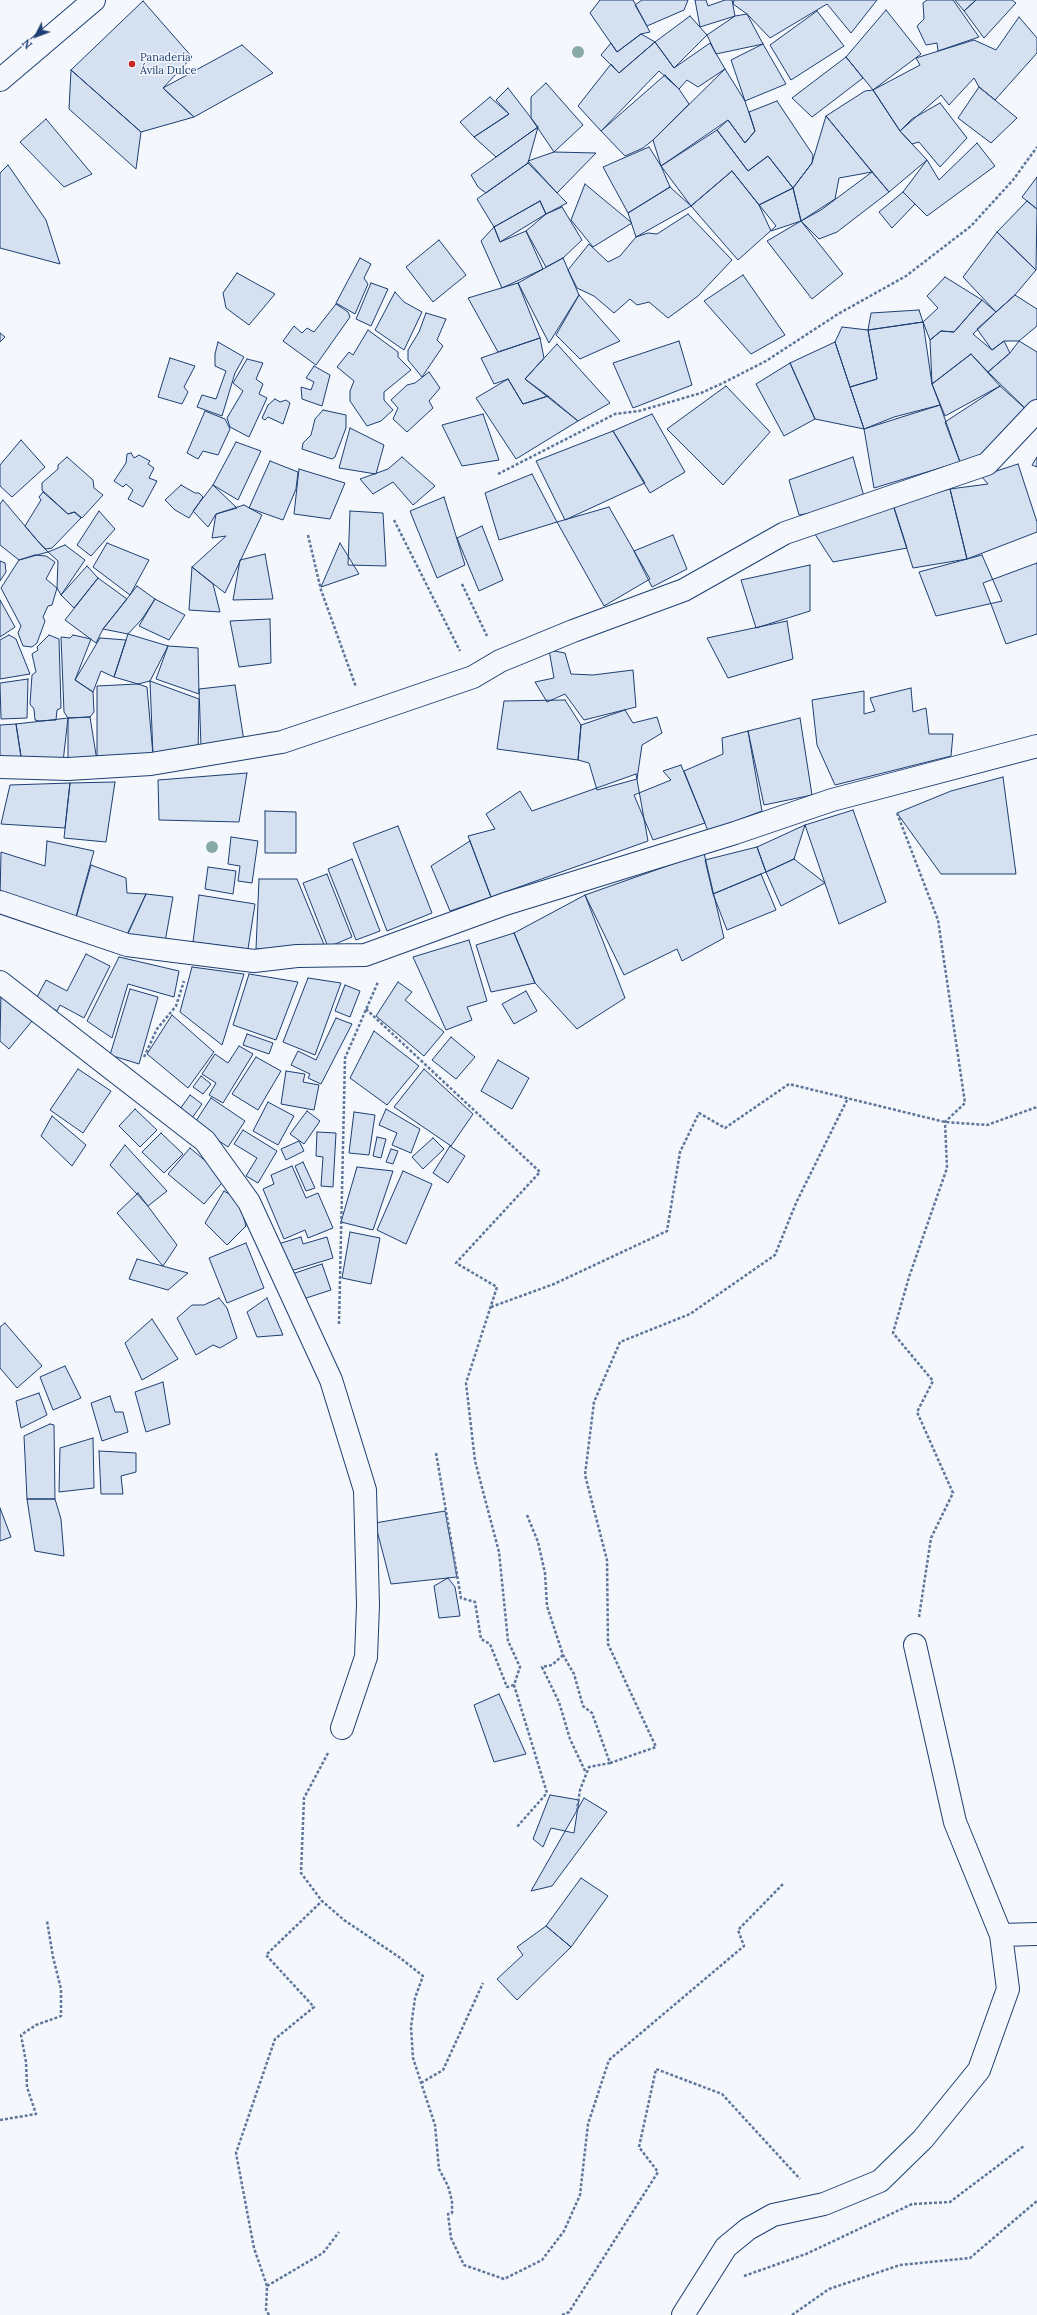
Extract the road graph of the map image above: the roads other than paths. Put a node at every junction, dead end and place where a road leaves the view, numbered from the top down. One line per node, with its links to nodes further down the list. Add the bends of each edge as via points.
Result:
1 (94, 0): 2 (street)
2 (0, 80)
3 (1037, 411): 5 (street, via 987,464 785,533 684,590 573,631 500,661 473,676 365,714 282,742 151,764 68,769)
4 (1037, 746): 6 (street, via 832,800 505,904 365,955 296,956 254,961 127,945)
5 (0, 768)
6 (0, 902)
7 (0, 982): 9 (street, via 205,1141 249,1202 331,1380 365,1490 368,1605 366,1657)
8 (915, 1645): 11 (street, via 955,1822)
9 (342, 1728)
10 (1037, 1934): 11 (street)
11 (1001, 1935): 12 (street, via 1008,1989 979,2070 923,2139 880,2181 824,2204 773,2215 748,2229 726,2247)
12 (683, 2315)

